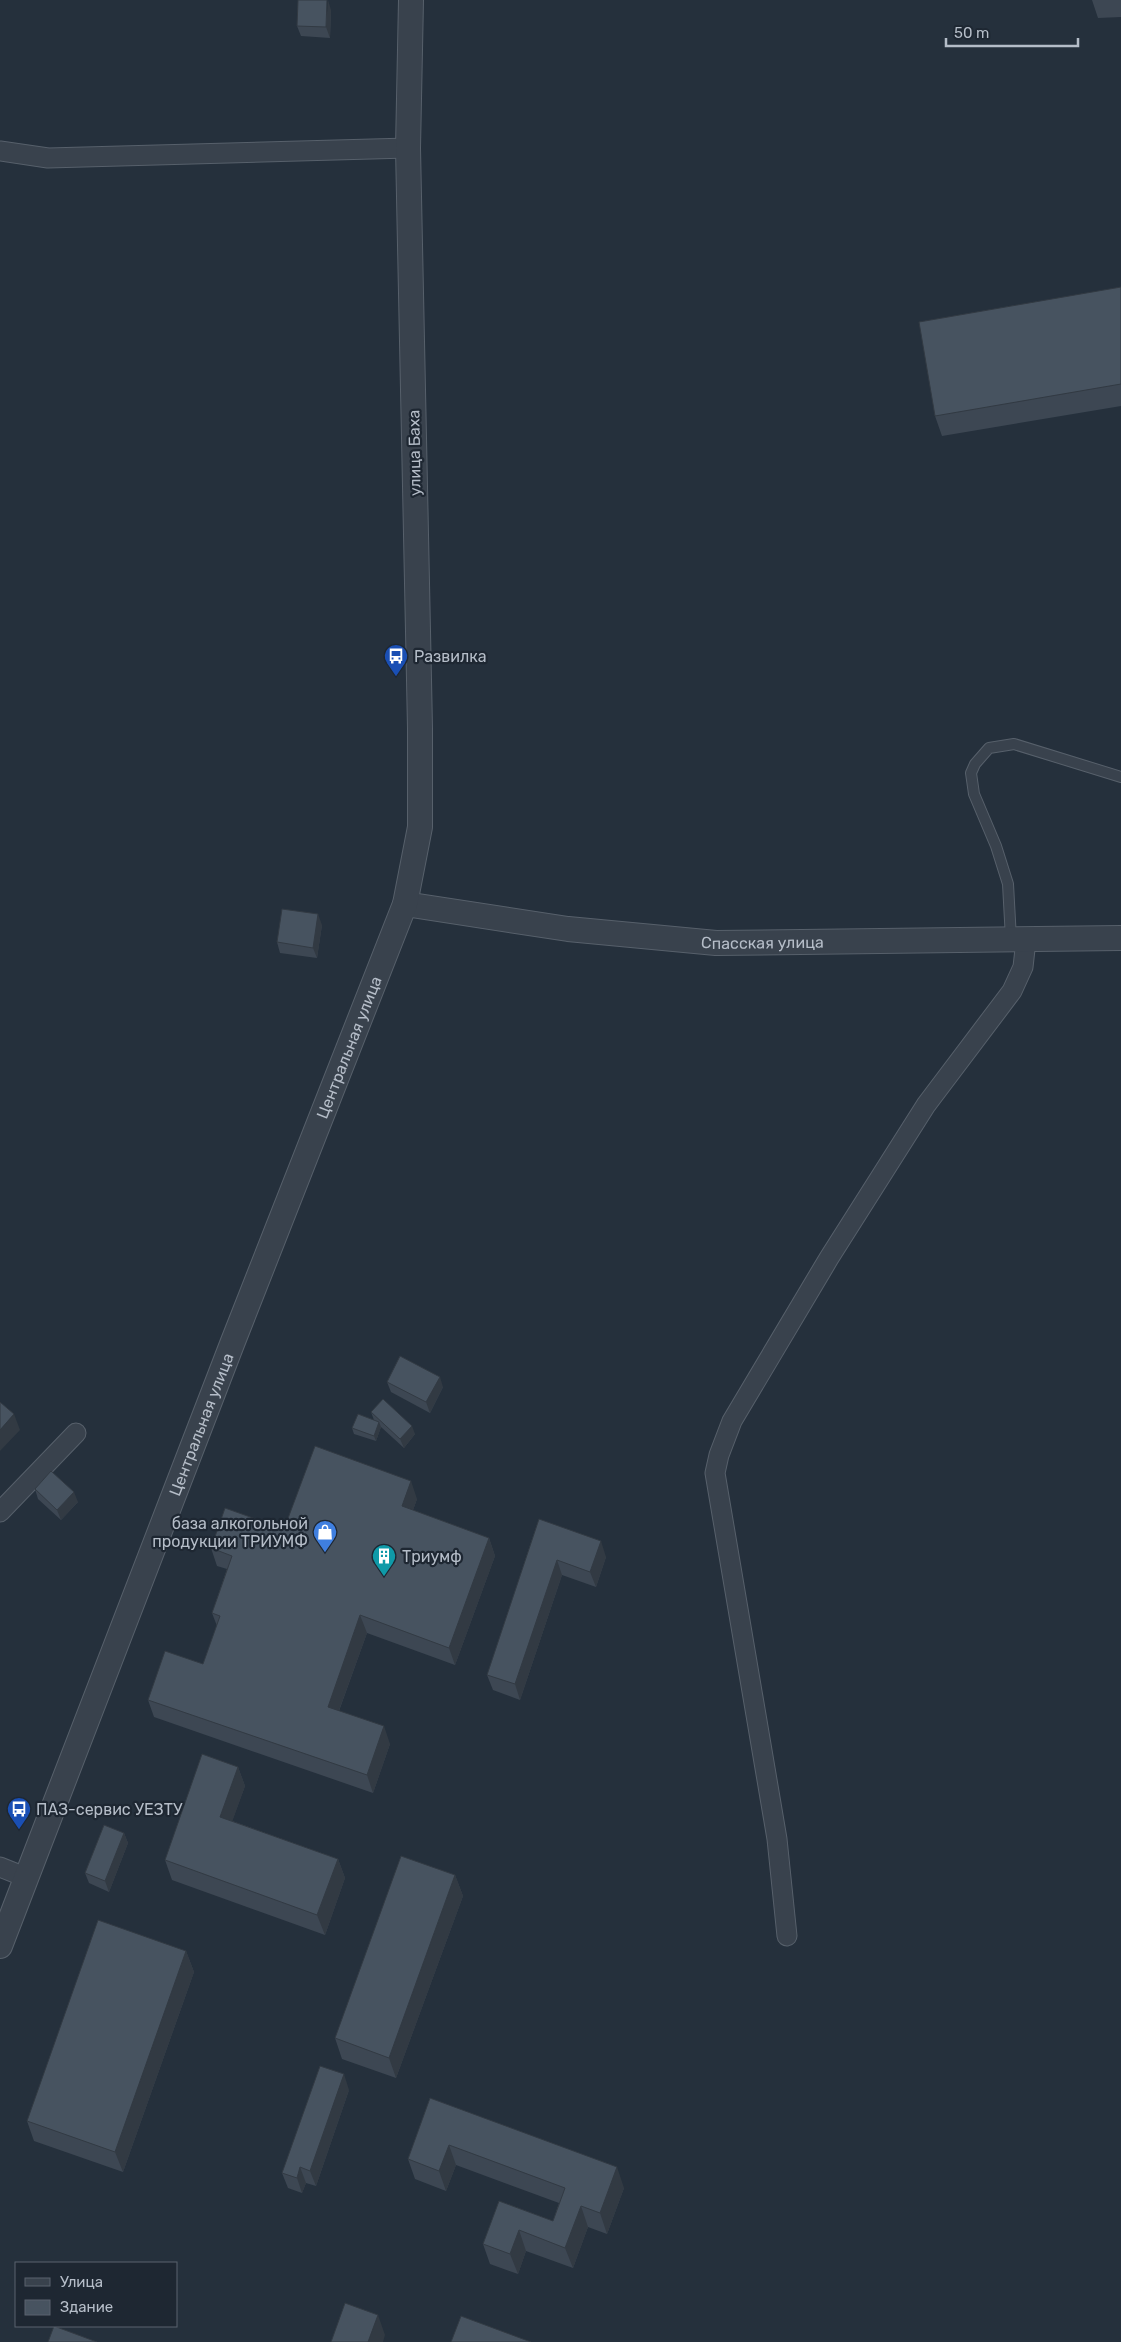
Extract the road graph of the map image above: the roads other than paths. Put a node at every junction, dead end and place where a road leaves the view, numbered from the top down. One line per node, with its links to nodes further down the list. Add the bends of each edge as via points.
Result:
1 (411, 0): 2 (street, улица Баха)
2 (408, 148): 3 (street, via 48,158); 5 (street, улица Баха, via 420,827)
3 (0, 151)
4 (1121, 777): 7 (lane, via 1014,744 990,748 975,764 971,773 974,794 1008,884)
5 (405, 904): 7 (street, Спасская улица, via 568,929 716,943); 11 (street, Центральная улица)
6 (1121, 938): 7 (street, Спасская улица)
7 (1018, 940): 12 (street, via 1022,967 1012,991 926,1105 829,1258 732,1421 718,1455 715,1473 777,1839)
8 (76, 1433): 9 (street)
9 (0, 1512)
10 (0, 1868): 11 (street)
11 (25, 1877): 13 (street, Центральная улица)
12 (787, 1936)
13 (0, 1946)

